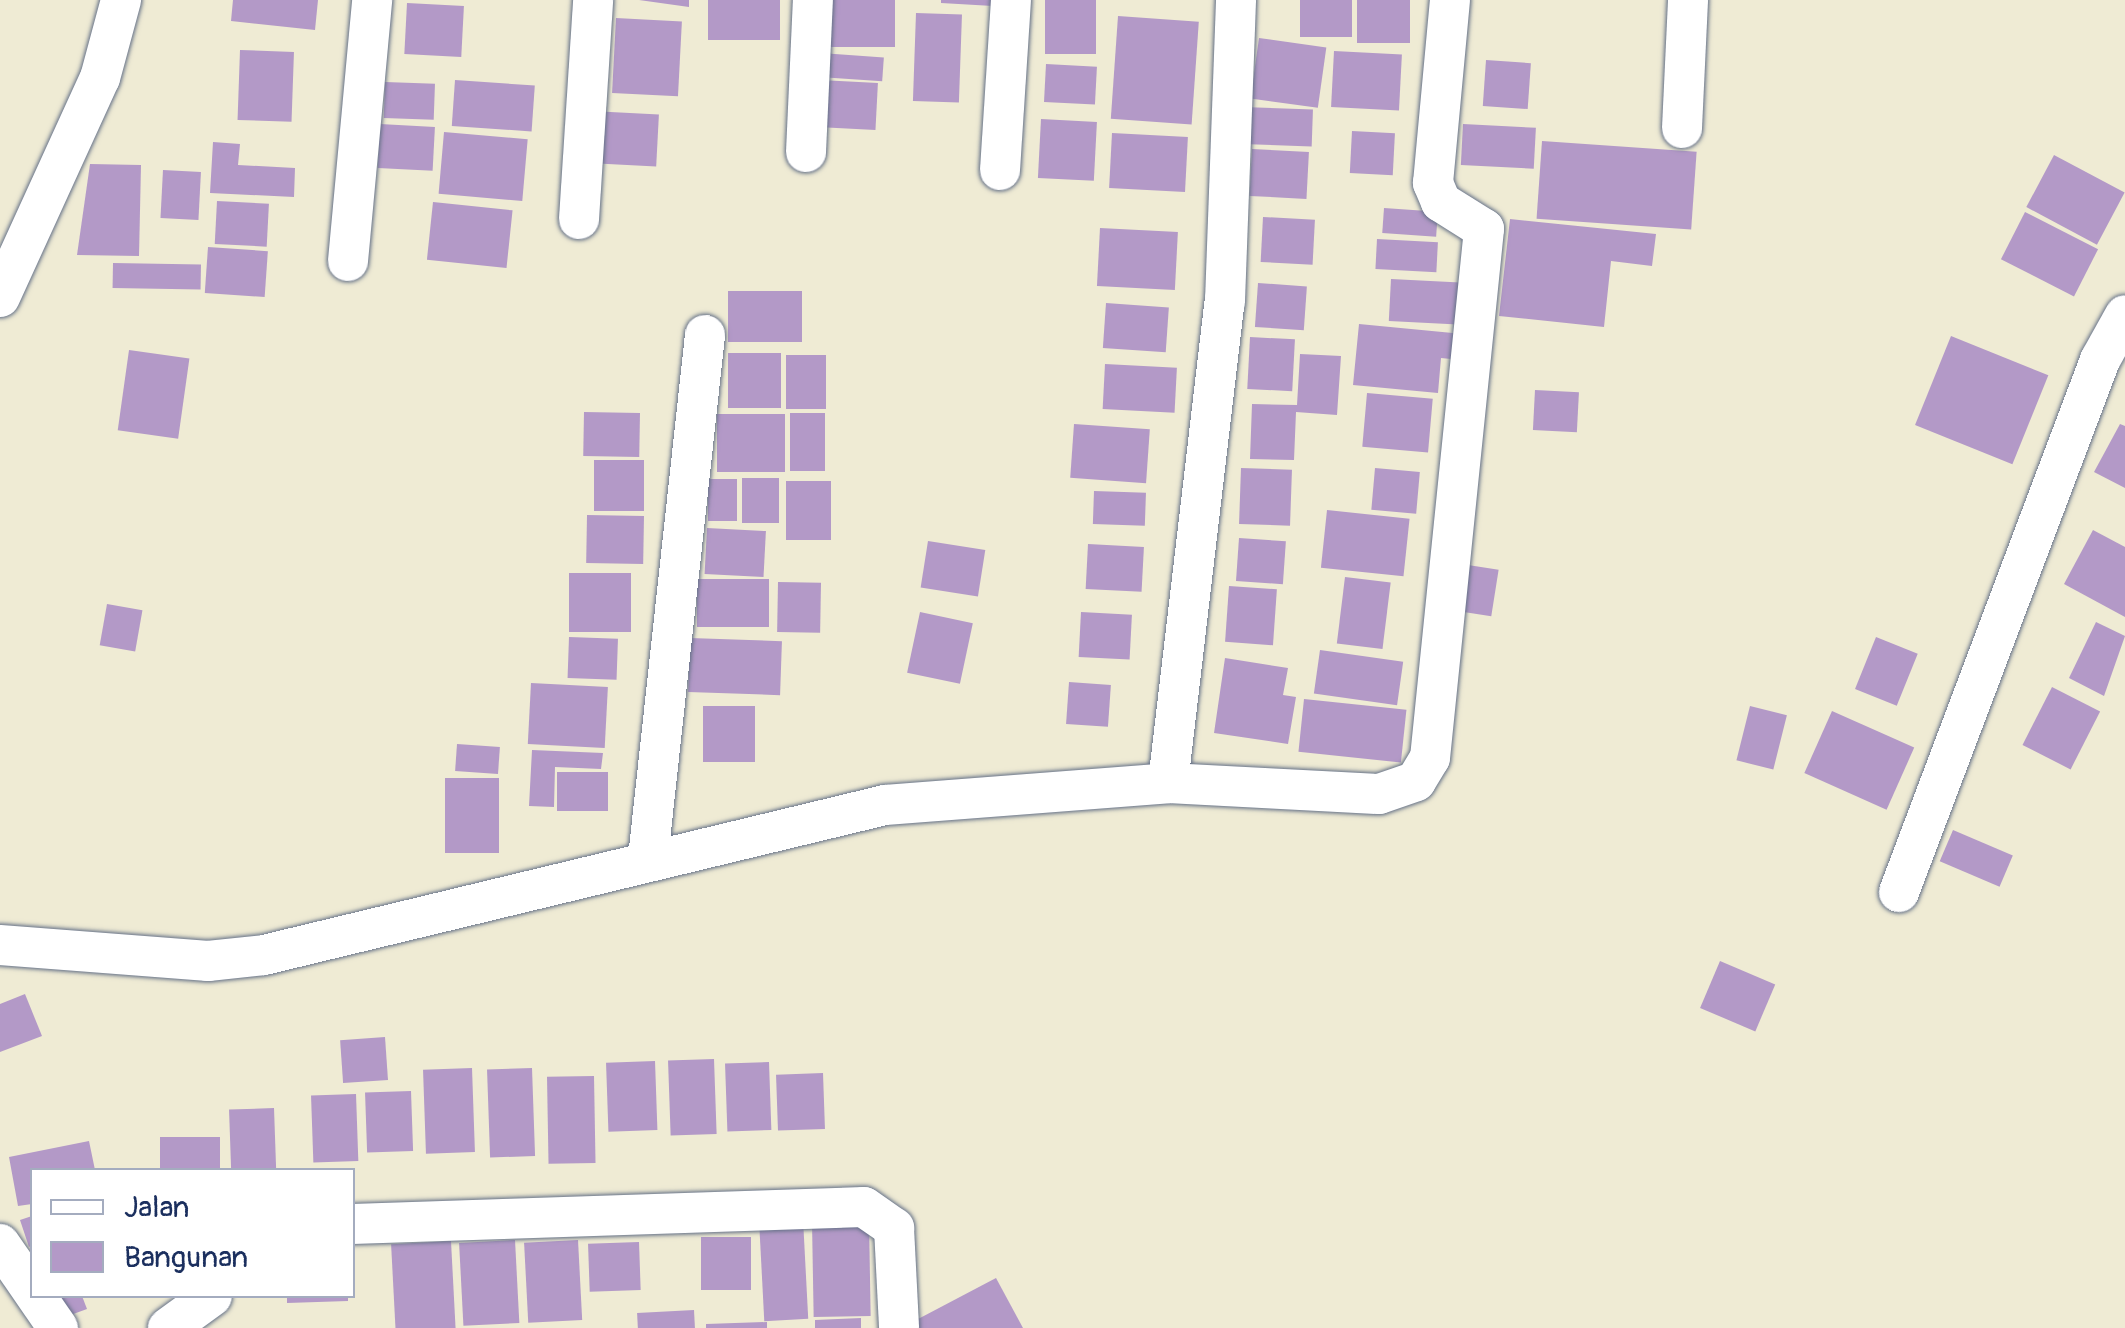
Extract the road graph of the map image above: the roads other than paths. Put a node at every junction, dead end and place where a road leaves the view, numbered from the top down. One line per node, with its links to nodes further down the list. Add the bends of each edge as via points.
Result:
1 (121, 0): 14 (street, via 100,78)
2 (372, 0): 13 (street)
3 (593, 0): 12 (street)
4 (813, 0): 10 (street)
5 (1010, 0): 11 (street)
6 (1236, 0): 17 (street, via 1226,301)
7 (1450, 0): 17 (street, via 1433,182 1440,202 1484,229 1430,758 1416,782 1378,794)
8 (1688, 0): 9 (street)
9 (1682, 128)
10 (806, 152)
11 (1000, 170)
12 (579, 219)
13 (348, 261)
14 (0, 298)
15 (2125, 314): 19 (street, via 2100,360)
16 (705, 335): 18 (street)
17 (1168, 783): 18 (street, via 885,804)
18 (648, 858): 20 (street, via 264,955 208,961)
19 (1899, 892)
20 (0, 944)
21 (355, 1224): 28 (street, via 864,1207 894,1228)
22 (0, 1244): 23 (street)
23 (30, 1287)
24 (37, 1298): 26 (street)
25 (209, 1298): 27 (street)
26 (58, 1328)
27 (168, 1328)
28 (898, 1328)

